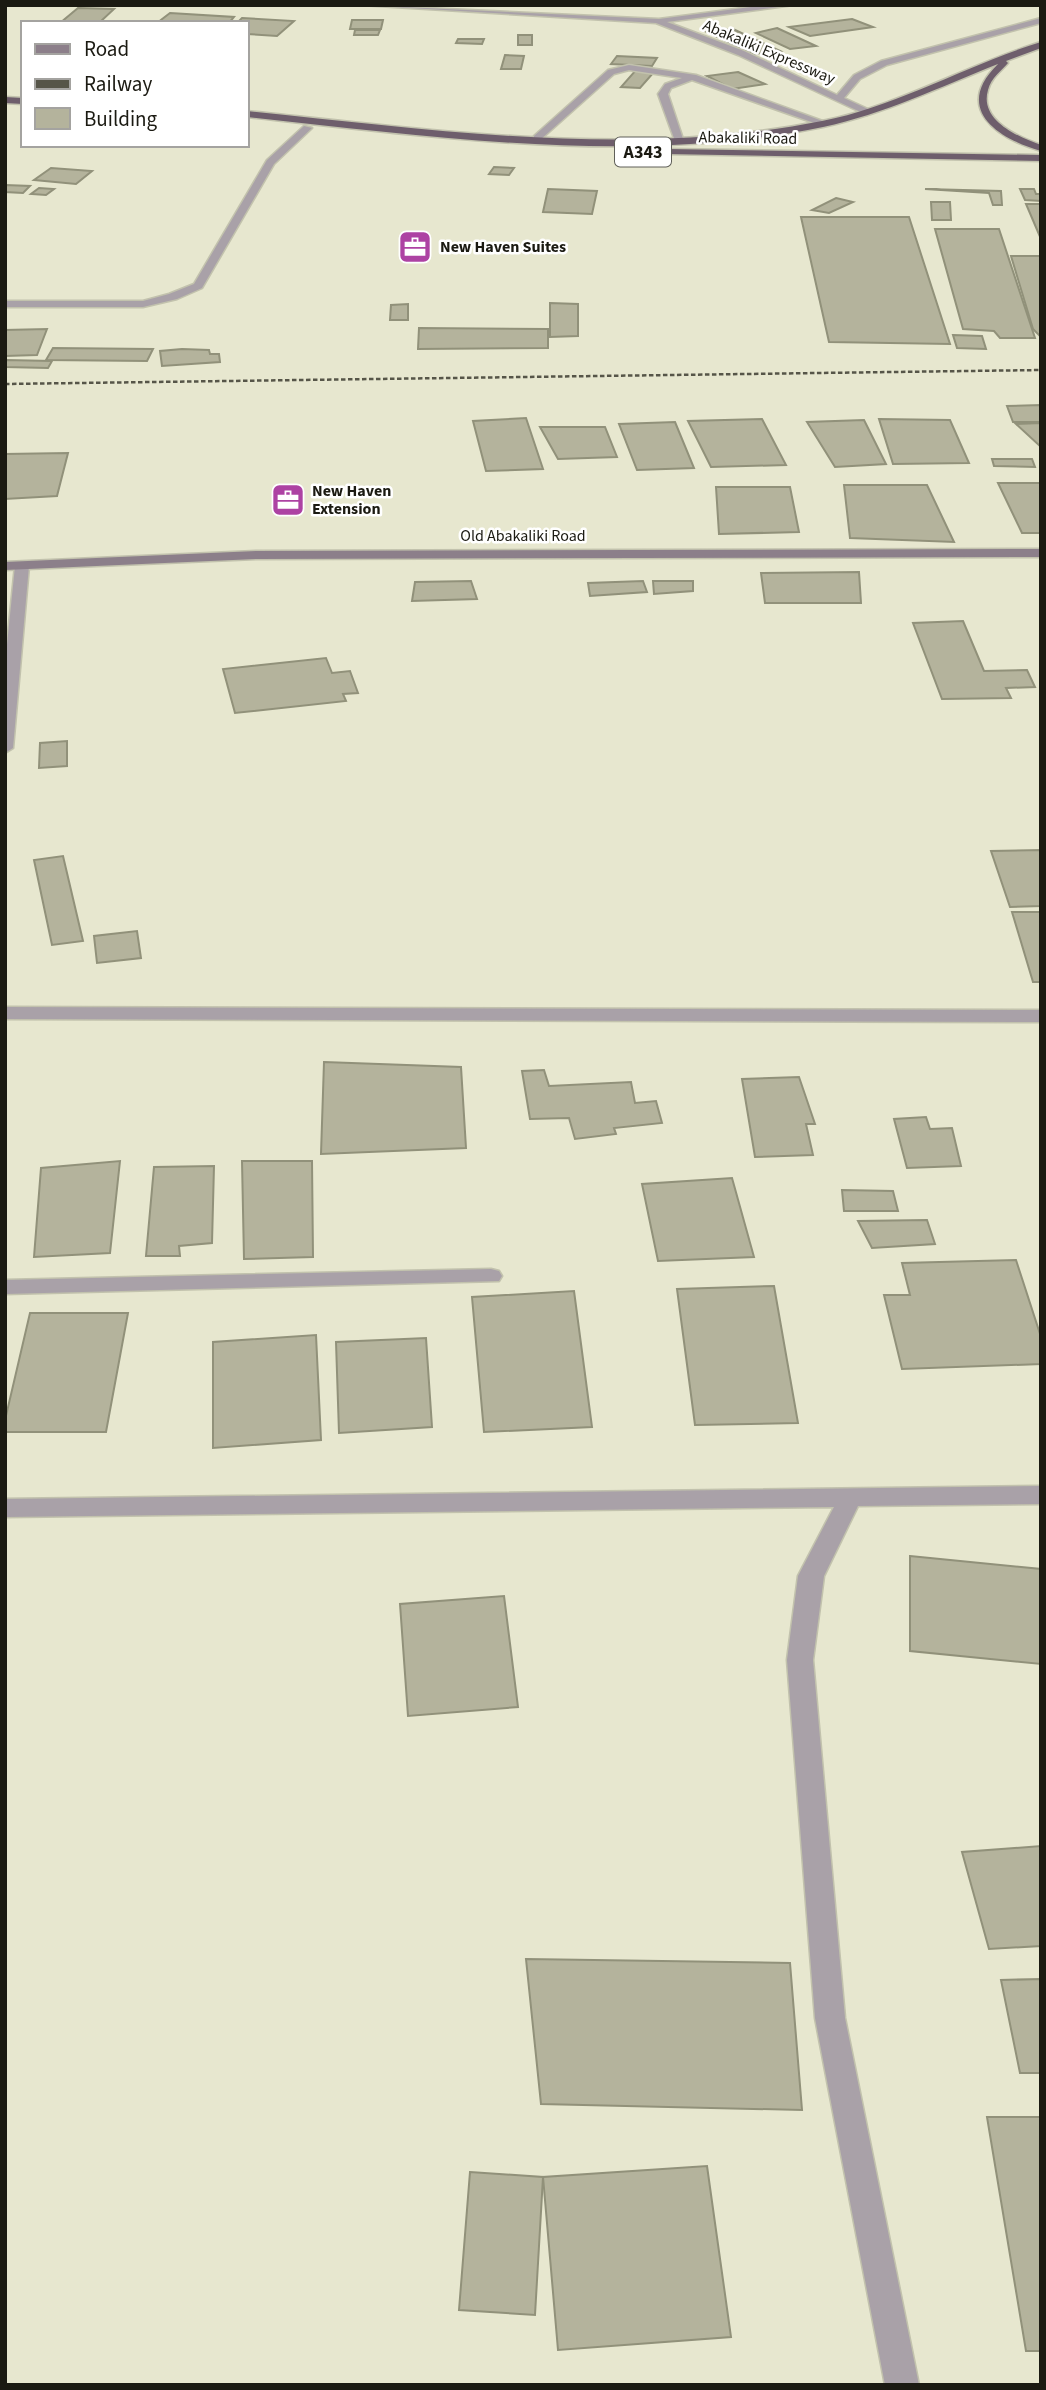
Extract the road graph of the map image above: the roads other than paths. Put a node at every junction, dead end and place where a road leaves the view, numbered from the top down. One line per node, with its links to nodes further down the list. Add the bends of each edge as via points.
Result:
1 (365, 5): 3 (street, Abakaliki Expressway)
2 (789, 5): 6 (street)
3 (395, 7): 6 (street, Abakaliki Expressway)
4 (633, 10): 6 (street)
5 (1041, 20): 10 (street, via 884,63 857,77)
6 (657, 21): 10 (street, Abakaliki Expressway)
7 (1041, 45): 8 (highway, A343)
8 (1011, 57): 11 (highway, A343); 18 (highway, A343, via 987,77 988,119 1006,136)
9 (693, 77): 14 (street); 16 (street, via 617,69); 17 (street, via 668,86 663,94)
10 (839, 98): 11 (street, Abakaliki Expressway)
11 (867, 112): 14 (highway, A343)
12 (248, 114): 16 (highway, A343)
13 (248, 122): 15 (highway, Abakaliki Road / A343)
14 (823, 123): 17 (highway, A343)
15 (307, 128): 19 (highway, Abakaliki Road / A343, via 605,150); 20 (street, via 270,162 198,286 173,298 143,304)
16 (537, 138): 17 (highway, A343)
17 (678, 139)
18 (1041, 148)
19 (1041, 159)
20 (5, 304)
21 (1041, 553): 23 (main road, Old Abakaliki Road, via 283,555)
22 (5, 566): 23 (main road, Old Abakaliki Road)
23 (22, 566): 24 (street)
24 (5, 748)
25 (5, 1013): 26 (street)
26 (1041, 1016)
27 (491, 1276): 28 (street)
28 (5, 1287)
29 (1041, 1495): 30 (street)
30 (850, 1499): 31 (street); 32 (street, via 811,1576 800,1660 831,2018)
31 (5, 1508)
32 (902, 2385)

